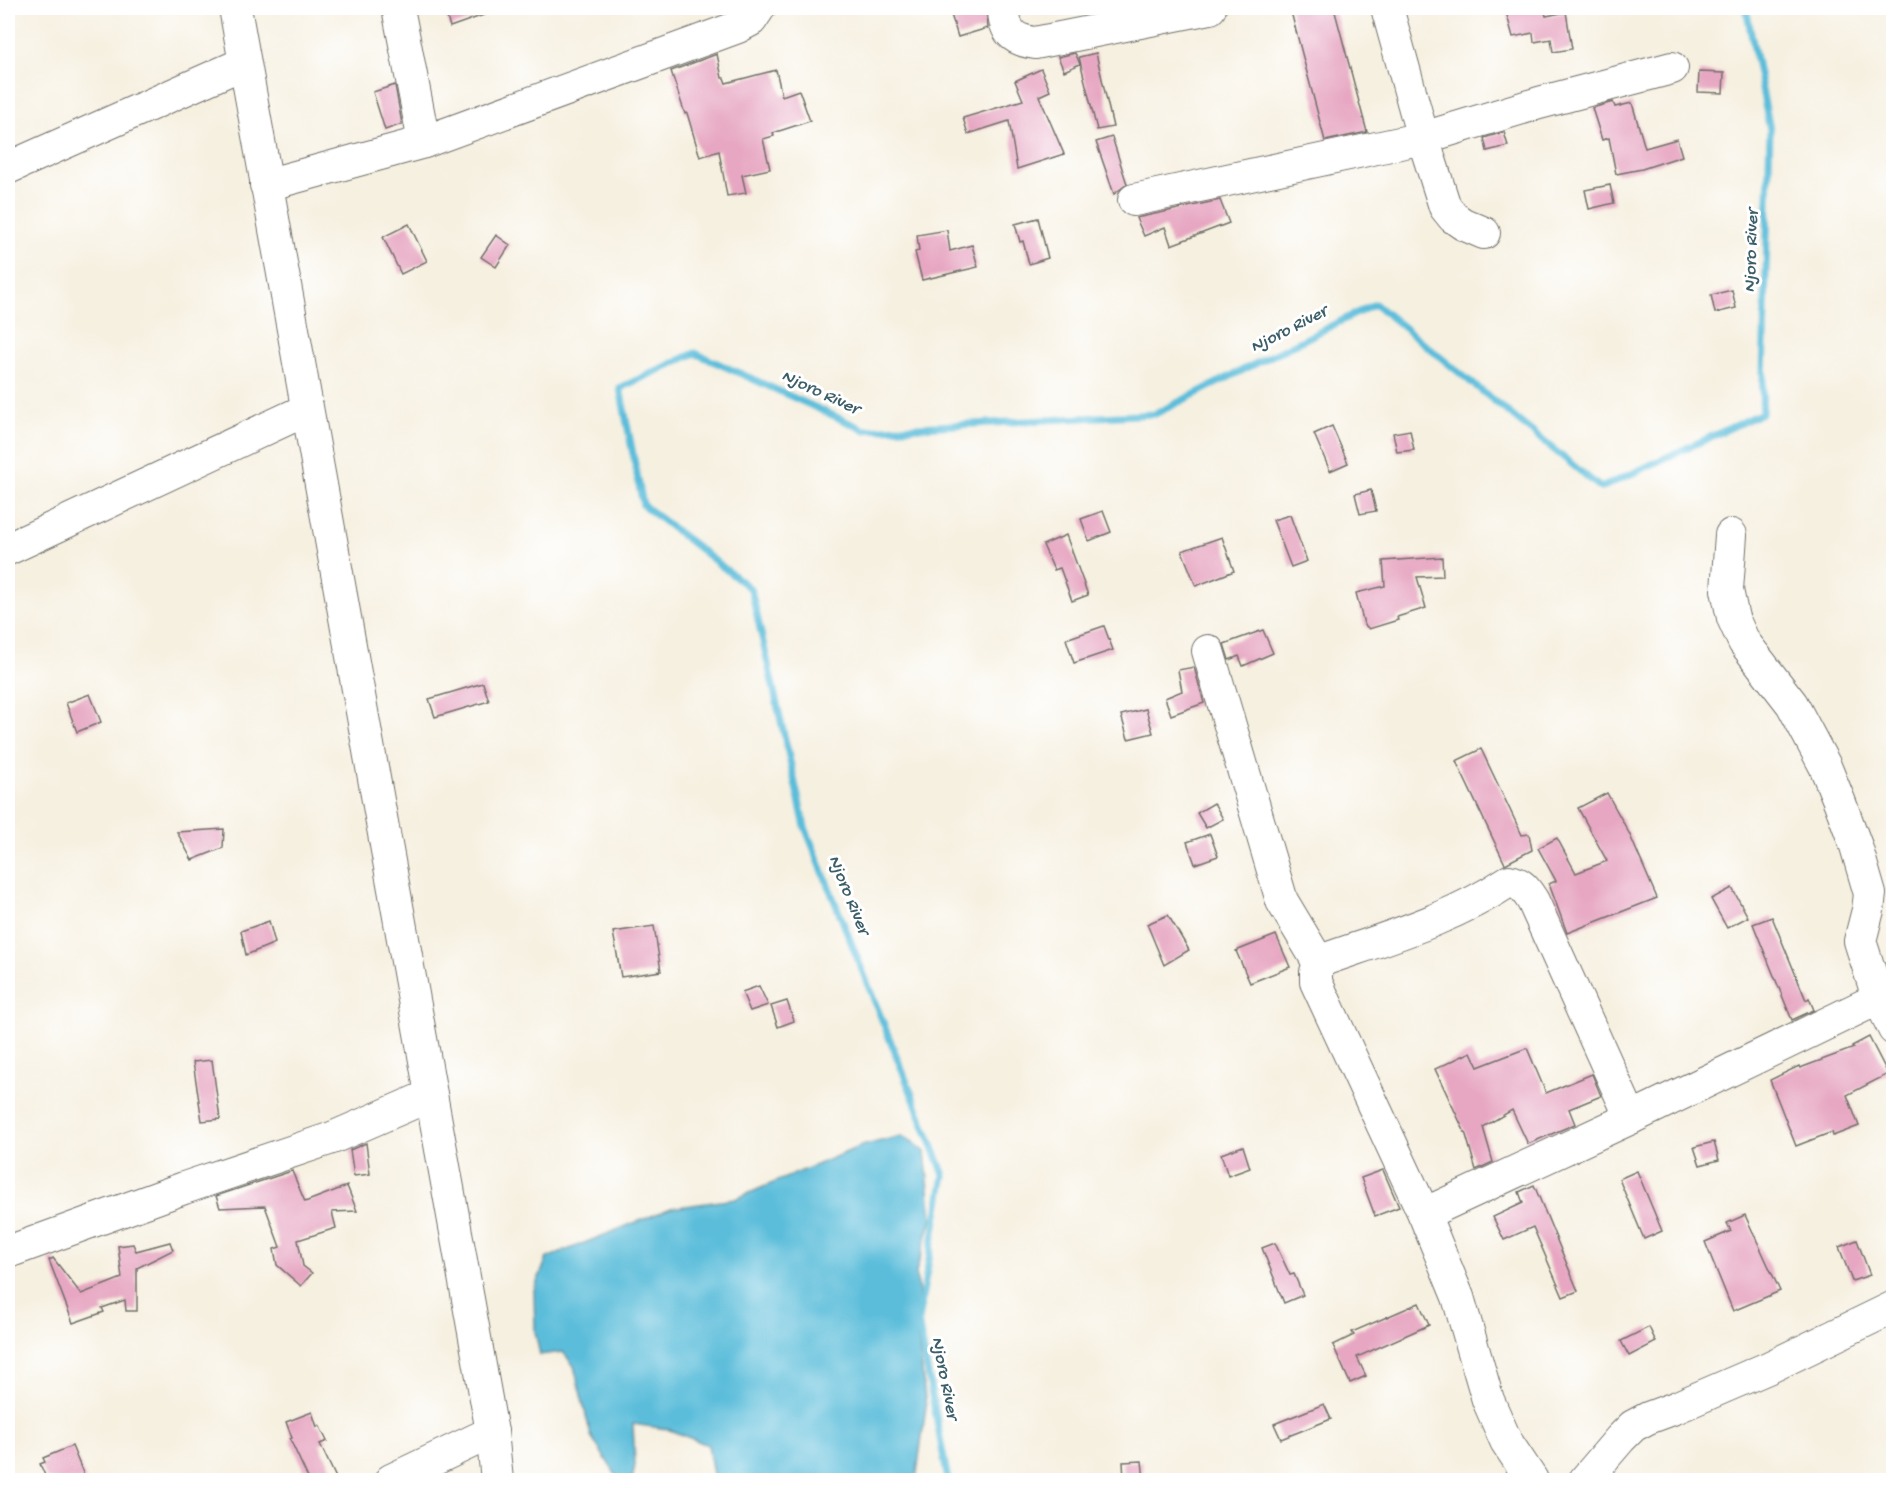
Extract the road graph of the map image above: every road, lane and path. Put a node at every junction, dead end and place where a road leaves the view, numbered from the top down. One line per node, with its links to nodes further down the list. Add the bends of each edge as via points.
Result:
1 (235, 8): 7 (street)
2 (398, 8): 10 (street)
3 (759, 8): 10 (street, via 751,20 738,27)
4 (1004, 8): 5 (street, via 1011,34 1021,41 1035,43)
5 (1210, 8)
6 (1387, 8): 9 (street)
7 (244, 63): 11 (street); 12 (street)
8 (1672, 68): 9 (street)
9 (1423, 138): 13 (street); 14 (street, via 1445,207 1463,224)
10 (424, 142): 12 (street)
11 (8, 168)
12 (266, 185): 15 (street)
13 (1134, 200)
14 (1484, 233)
15 (306, 410): 17 (street); 22 (street)
16 (1731, 535): 20 (street, via 1727,590 1733,618 1744,642 1792,704 1840,802 1870,894 1860,941)
17 (8, 549)
18 (1208, 651): 19 (street, via 1282,901)
19 (1319, 963): 23 (street, via 1420,926 1490,894 1509,881 1516,882 1533,901); 24 (street, via 1316,982)
20 (1886, 994): 21 (street); 23 (street)
21 (1893, 1029)
22 (430, 1095): 25 (street, via 332,1138); 27 (street)
23 (1631, 1118): 24 (street)
24 (1424, 1214): 30 (street, via 1458,1297 1488,1400 1506,1441)
25 (8, 1252)
26 (1893, 1307): 31 (street, via 1770,1367 1633,1426)
27 (492, 1432): 28 (street); 29 (street)
28 (391, 1480)
29 (497, 1480)
30 (1532, 1480)
31 (1585, 1480)

